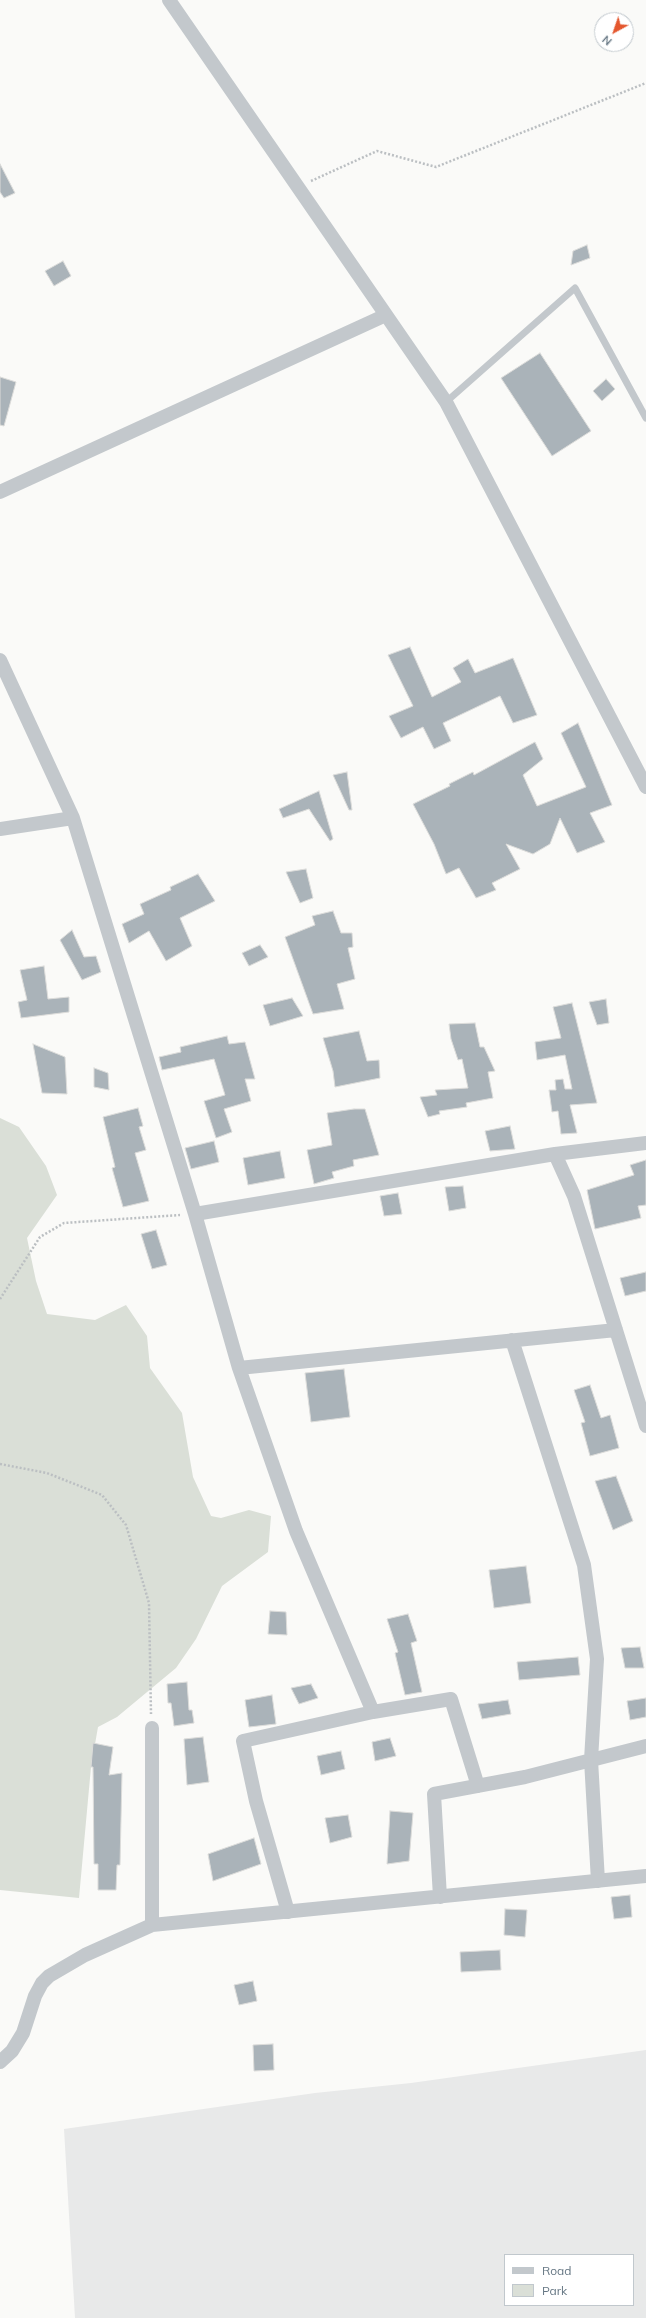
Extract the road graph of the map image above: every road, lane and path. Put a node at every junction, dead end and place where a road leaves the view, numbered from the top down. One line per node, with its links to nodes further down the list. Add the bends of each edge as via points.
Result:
1 (169, 0): 3 (street)
2 (646, 83): 3 (path, via 436,167 377,151)
3 (298, 187): 4 (street)
4 (386, 315): 5 (street); 7 (street)
5 (446, 402): 6 (lane, via 575,288); 9 (street)
6 (646, 418)
7 (0, 492)
8 (0, 660): 10 (street)
9 (646, 787)
10 (73, 818): 11 (street); 14 (street)
11 (0, 830)
12 (646, 1143): 13 (street)
13 (556, 1154): 14 (street); 16 (street, via 574,1196)
14 (195, 1214): 15 (path, via 64,1224 40,1237); 18 (street)
15 (0, 1299)
16 (616, 1330): 17 (street); 19 (street)
17 (512, 1340): 18 (street); 24 (street, via 584,1565 597,1659)
18 (239, 1368): 21 (street, via 296,1531)
19 (646, 1426)
20 (0, 1464): 22 (path, via 47,1473 102,1495 126,1525 149,1603)
21 (373, 1712): 25 (street, via 451,1699); 29 (street, via 243,1741 256,1801)
22 (152, 1728): 30 (street)
23 (646, 1746): 24 (street)
24 (591, 1760): 25 (street); 27 (street)
25 (478, 1786): 28 (street, via 434,1794)
26 (646, 1876): 27 (street)
27 (598, 1881): 28 (street)
28 (440, 1897): 29 (street)
29 (288, 1912): 30 (street)
30 (152, 1925): 31 (street, via 85,1955 49,1976 35,1996 23,2033 12,2051)
31 (0, 2062)

